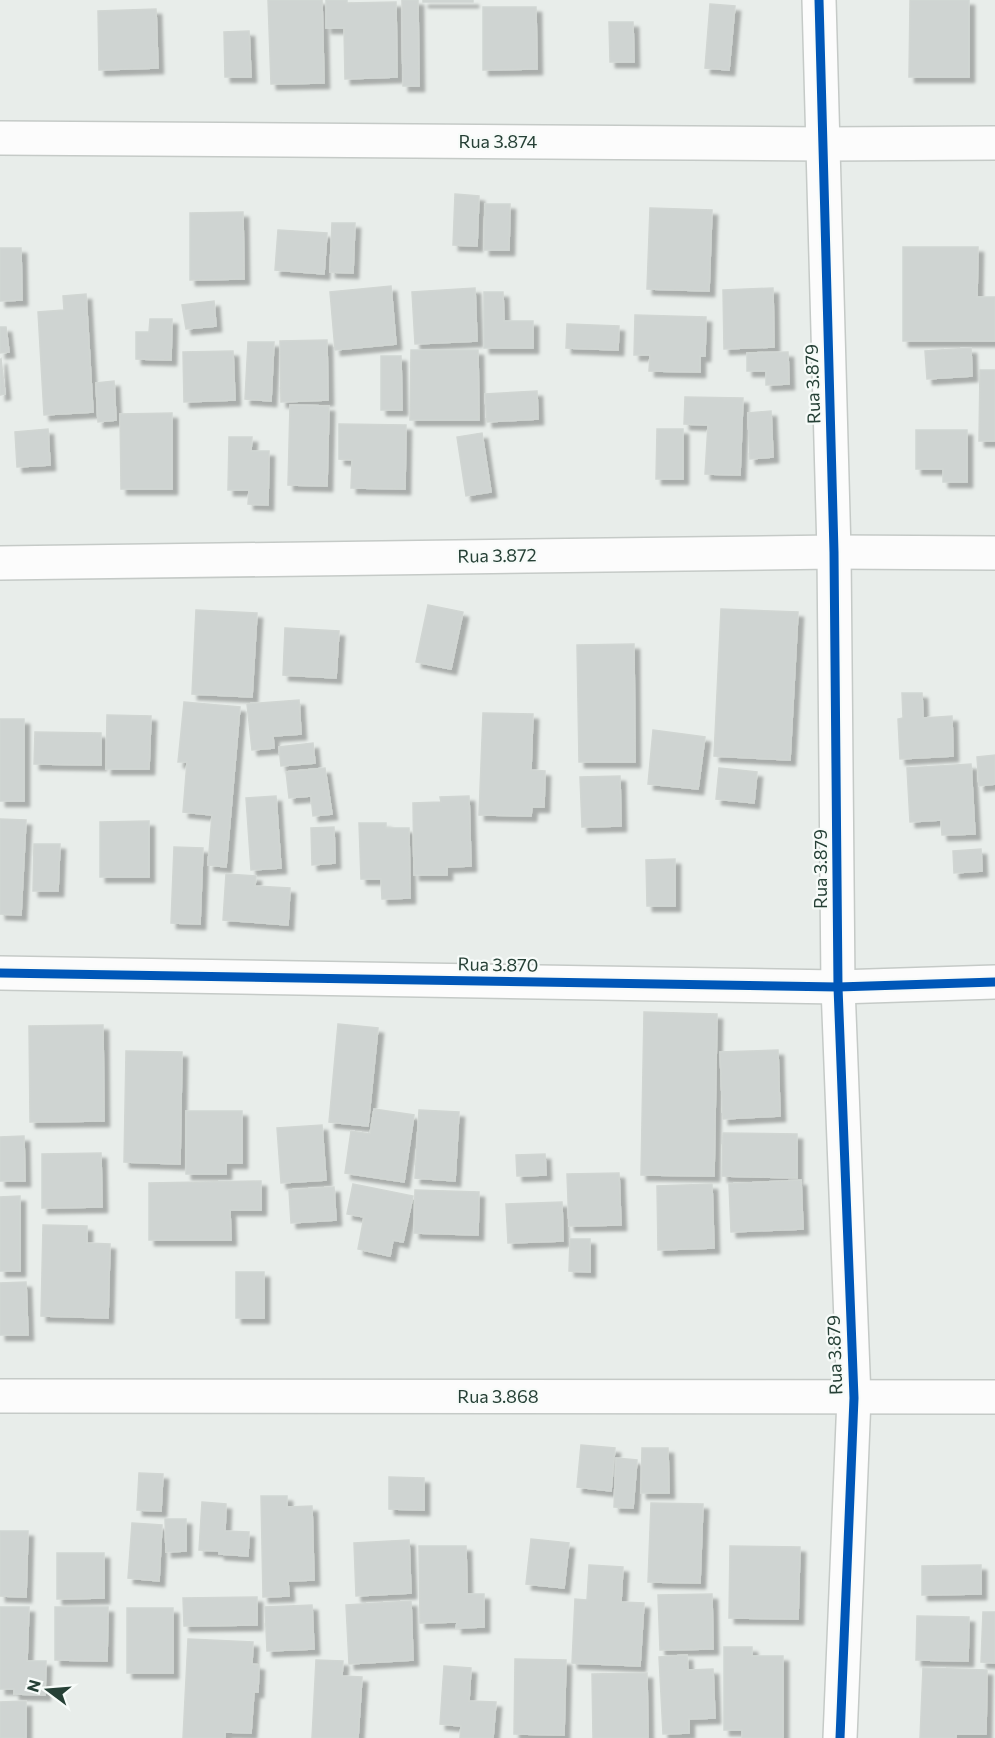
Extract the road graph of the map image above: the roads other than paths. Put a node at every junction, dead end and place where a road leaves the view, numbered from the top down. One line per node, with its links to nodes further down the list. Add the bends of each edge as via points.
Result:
1 (819, 0): 4 (street, Rua 3.879)
2 (0, 138): 4 (street, Rua 3.874)
3 (995, 143): 4 (street, Rua 3.874)
4 (824, 144): 5 (street, Rua 3.879)
5 (834, 552): 6 (street, Rua 3.872); 7 (street, Rua 3.872); 10 (street, Rua 3.879)
6 (995, 554)
7 (0, 563)
8 (0, 973): 10 (street, Rua 3.870)
9 (995, 982): 10 (street, Rua 3.870)
10 (838, 987): 13 (street, Rua 3.879)
11 (0, 1396): 13 (street, Rua 3.868)
12 (995, 1397): 13 (street, Rua 3.868)
13 (854, 1398): 14 (street, Rua 3.879)
14 (840, 1738)

